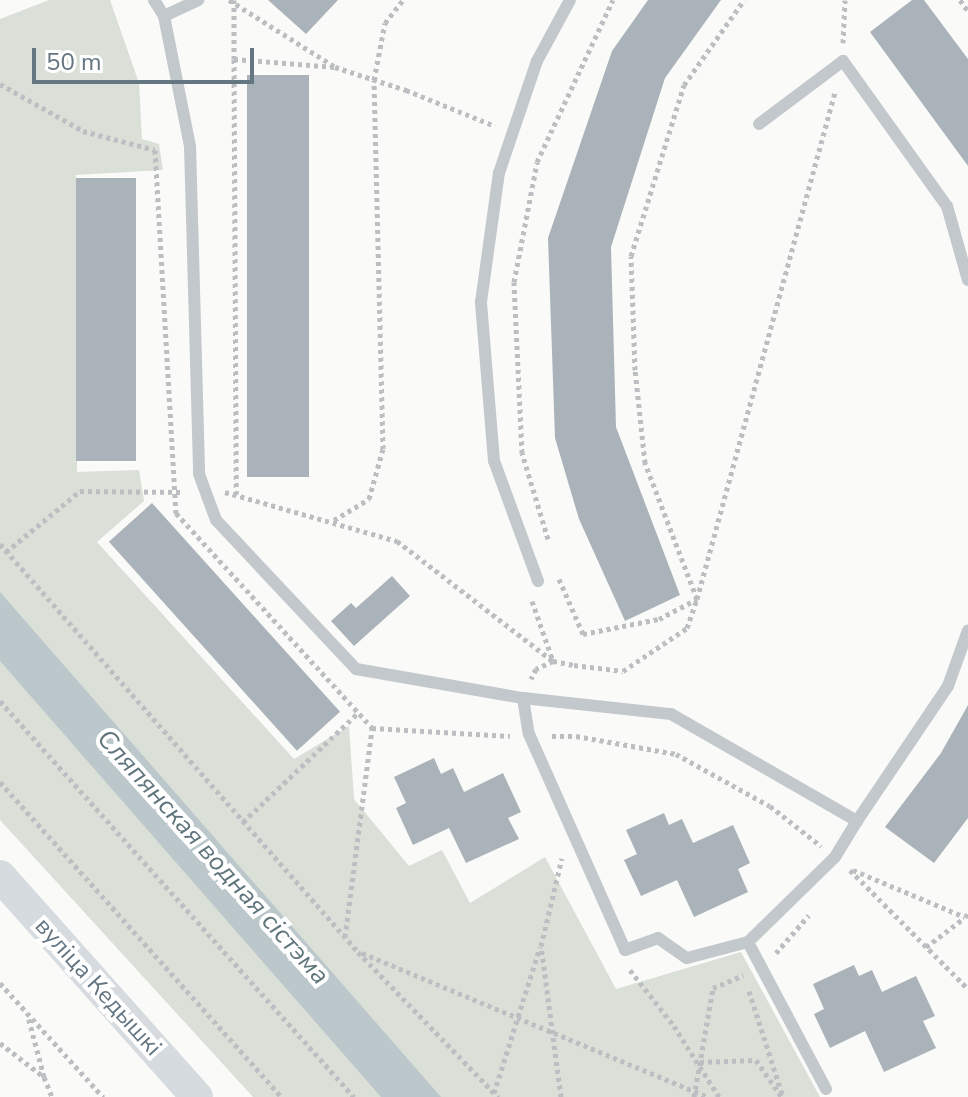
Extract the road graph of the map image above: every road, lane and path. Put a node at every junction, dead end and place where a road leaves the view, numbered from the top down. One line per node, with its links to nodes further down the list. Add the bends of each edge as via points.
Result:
1 (154, 0): 11 (lane)
2 (198, 0): 11 (lane)
3 (232, 0): 12 (path); 14 (path)
4 (403, 0): 15 (path, via 385,23)
5 (570, 0): 28 (lane, via 537,61 499,173 481,302 494,461)
6 (613, 0): 26 (path, via 537,162 514,282 522,453)
7 (744, 0): 29 (path, via 684,85 631,256 645,463)
8 (845, 0): 13 (path)
9 (960, 0): 10 (path)
10 (968, 11)
11 (164, 16): 21 (lane, via 190,146 199,474)
12 (234, 59): 14 (path); 22 (path)
13 (843, 61): 18 (lane); 20 (lane, via 947,206); 29 (path)
14 (335, 67): 15 (path)
15 (374, 80): 17 (path); 23 (path, via 383,449 369,499)
16 (0, 84): 19 (path)
17 (472, 116)
18 (759, 124)
19 (83, 131)
20 (968, 280)
21 (206, 492): 22 (path); 25 (path, via 80,491); 33 (lane, via 216,520 356,669)
22 (236, 494): 23 (path)
23 (333, 520): 32 (path, via 397,541)
24 (0, 544): 25 (path)
25 (6, 552): 39 (path)
26 (552, 553)
27 (556, 567): 29 (path, via 583,634 659,619)
28 (538, 581)
29 (697, 599): 32 (path, via 687,628 623,671)
30 (529, 601): 32 (path)
31 (968, 630): 38 (lane, via 948,686)
32 (553, 661): 33 (path, via 536,669)
33 (523, 698): 36 (lane); 38 (lane, via 671,714)
34 (0, 701): 70 (path)
35 (358, 713): 39 (path)
36 (529, 734): 41 (path, via 576,736 676,754 770,806); 47 (path, via 372,728); 48 (lane, via 625,950 658,938 687,958)
37 (0, 782): 69 (path)
38 (857, 821): 41 (lane)
39 (243, 822): 47 (path)
40 (563, 854): 49 (path)
41 (835, 857): 42 (path); 48 (lane)
42 (849, 869): 44 (path); 46 (path); 50 (path)
43 (0, 876): 68 (street, вуліца Кедышкі)
44 (839, 880)
45 (819, 903): 52 (path)
46 (967, 915): 50 (path)
47 (345, 937): 51 (path)
48 (748, 942): 52 (lane)
49 (541, 946): 58 (path); 59 (path)
50 (926, 947): 56 (path)
51 (358, 952): 58 (path); 65 (path)
52 (760, 971): 53 (path); 63 (lane)
53 (743, 975): 61 (path, via 713,988); 74 (path)
54 (642, 981): 61 (path)
55 (0, 983): 57 (path)
56 (968, 989)
57 (28, 1014): 62 (path); 67 (path)
58 (518, 1018): 59 (path); 65 (path)
59 (553, 1033): 64 (path); 71 (path)
60 (0, 1043): 62 (path)
61 (700, 1062): 64 (path); 73 (path); 74 (path, via 756,1060)
62 (44, 1077): 66 (path)
63 (826, 1089)
64 (694, 1094): 72 (path)
65 (496, 1095)
66 (52, 1097)
67 (103, 1097)
68 (197, 1097)
69 (282, 1097)
70 (354, 1097)
71 (561, 1097)
72 (708, 1097)
73 (719, 1097)
74 (782, 1097)

